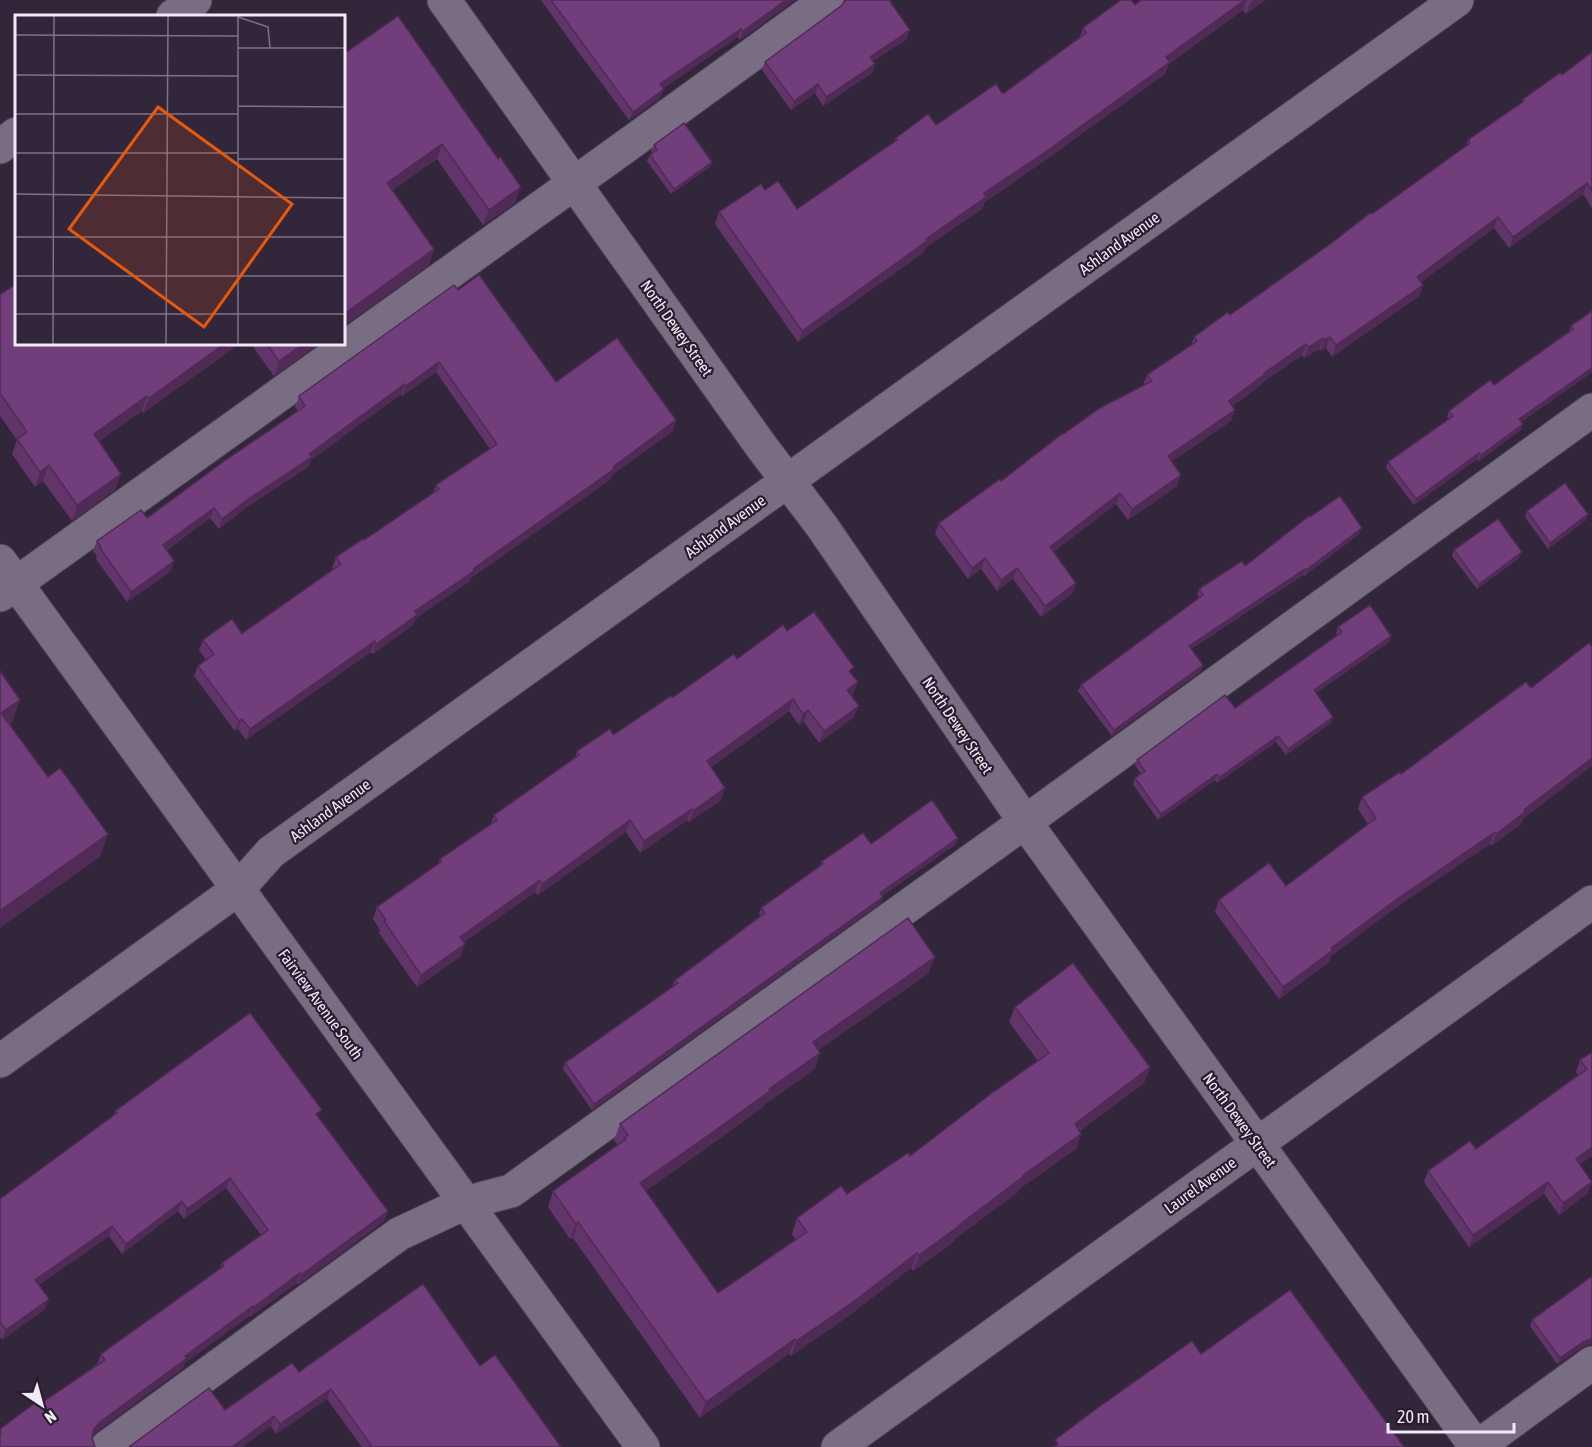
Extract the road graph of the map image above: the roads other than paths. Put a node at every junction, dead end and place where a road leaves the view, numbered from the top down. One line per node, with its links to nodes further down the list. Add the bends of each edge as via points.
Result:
1 (195, 0): 5 (street)
2 (444, 0): 8 (street, North Dewey Street)
3 (827, 0): 8 (street)
4 (1457, 0): 12 (street, Ashland Avenue)
5 (174, 15)
6 (15, 135): 7 (street)
7 (0, 147)
8 (575, 183): 9 (street); 12 (street, North Dewey Street)
9 (345, 343)
10 (342, 345): 13 (street)
11 (1592, 410): 14 (street)
12 (787, 481): 14 (street, North Dewey Street); 15 (street, Ashland Avenue, via 272,852)
13 (5, 580): 15 (street, Fairview Avenue South)
14 (1024, 822): 18 (street, North Dewey Street); 19 (street, via 511,1191)
15 (238, 889): 17 (street, Ashland Avenue); 19 (street, Fairview Avenue South)
16 (1592, 902): 18 (street, Laurel Avenue)
17 (0, 1061)
18 (1258, 1144): 23 (street, Laurel Avenue); 24 (street, North Dewey Street)
19 (465, 1203): 21 (street, via 399,1234); 22 (street, Fairview Avenue South)
20 (1592, 1363): 24 (street)
21 (107, 1447)
22 (643, 1447)
23 (837, 1447)
24 (1476, 1447)

